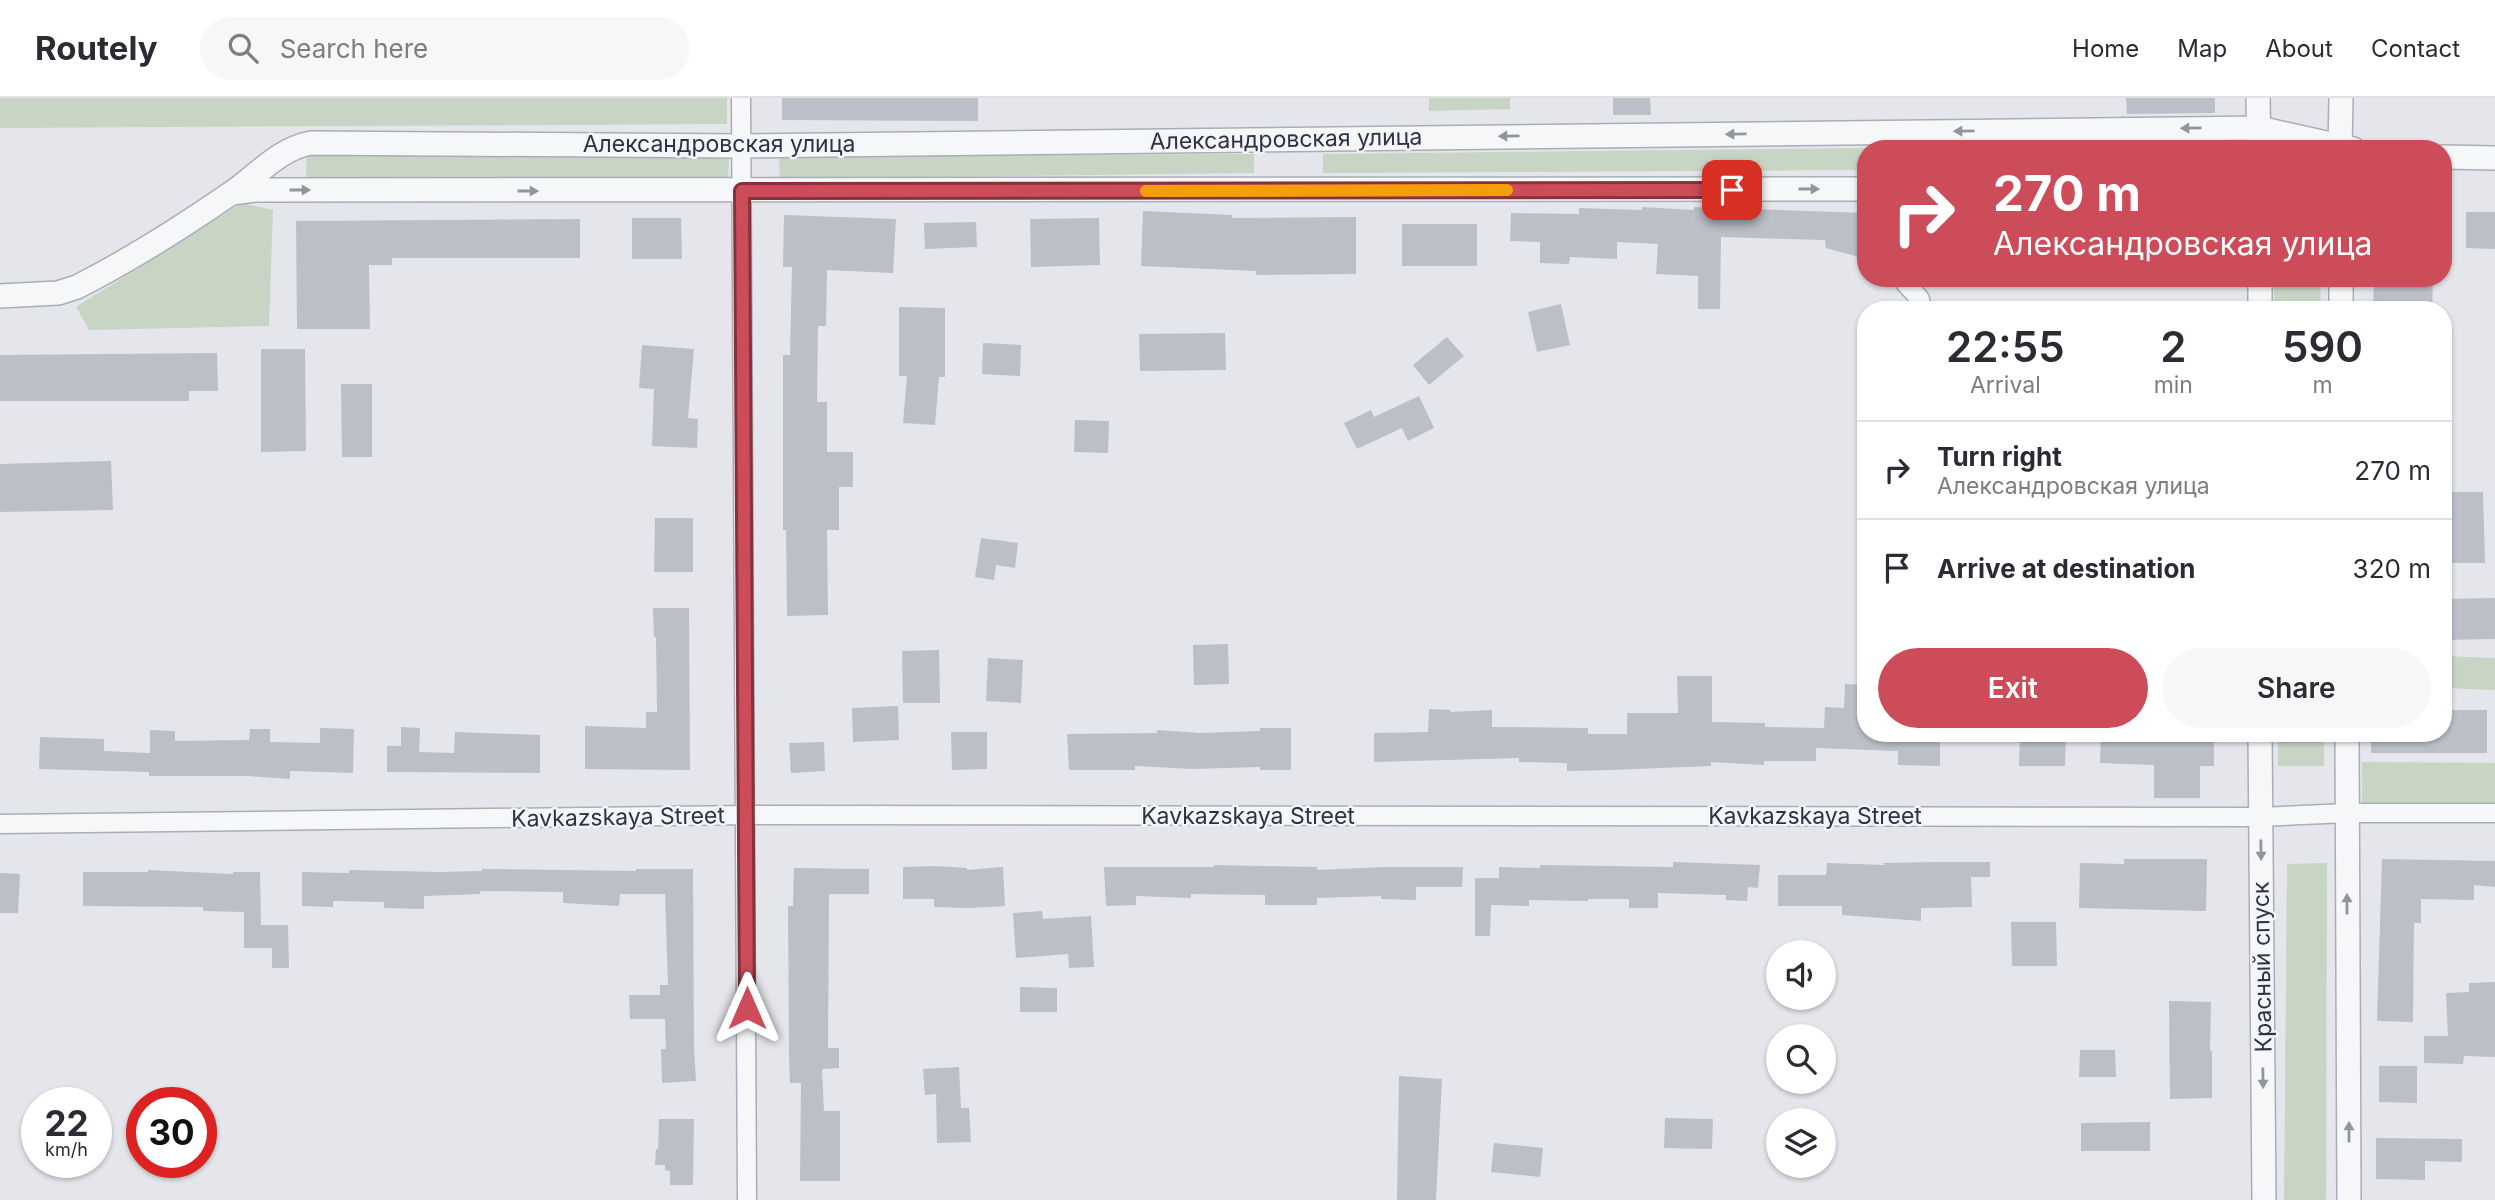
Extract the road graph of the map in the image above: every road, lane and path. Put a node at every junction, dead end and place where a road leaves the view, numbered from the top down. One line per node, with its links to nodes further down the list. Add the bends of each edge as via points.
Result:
1 (741, 98): 9 (street)
2 (2258, 98): 4 (street)
3 (2341, 98): 8 (street)
4 (2259, 138): 6 (street, Александровская улица, one-way to 6); 7 (street, Александровская улица)
5 (1857, 140): 9 (street, Александровская улица, one-way to 9)
6 (1880, 140)
7 (2278, 140)
8 (2344, 140)
9 (742, 146): 13 (street); 14 (street, Александровская улица, via 311,143 283,153)
10 (2452, 157): 11 (street)
11 (2495, 158)
12 (1857, 189): 13 (street, Александровская улица, one-way to 12)
13 (742, 191): 14 (street, Александровская улица, one-way to 13); 22 (street)
14 (232, 193): 16 (street, Александровская улица, via 77,287 58,293)
15 (1909, 287): 17 (street)
16 (0, 296)
17 (1920, 301)
18 (2260, 742): 23 (street, Красный спуск)
19 (2347, 742): 20 (street)
20 (2347, 813): 21 (street, Kavkazskaya Street); 23 (street, Kavkazskaya Street); 27 (street, one-way to 20)
21 (2495, 813)
22 (747, 815): 23 (street, Kavkazskaya Street); 24 (street, Kavkazskaya Street); 25 (street)
23 (2261, 817): 26 (street, Красный спуск, one-way to 26)
24 (0, 824)
25 (747, 1200)
26 (2264, 1200)
27 (2349, 1200)

